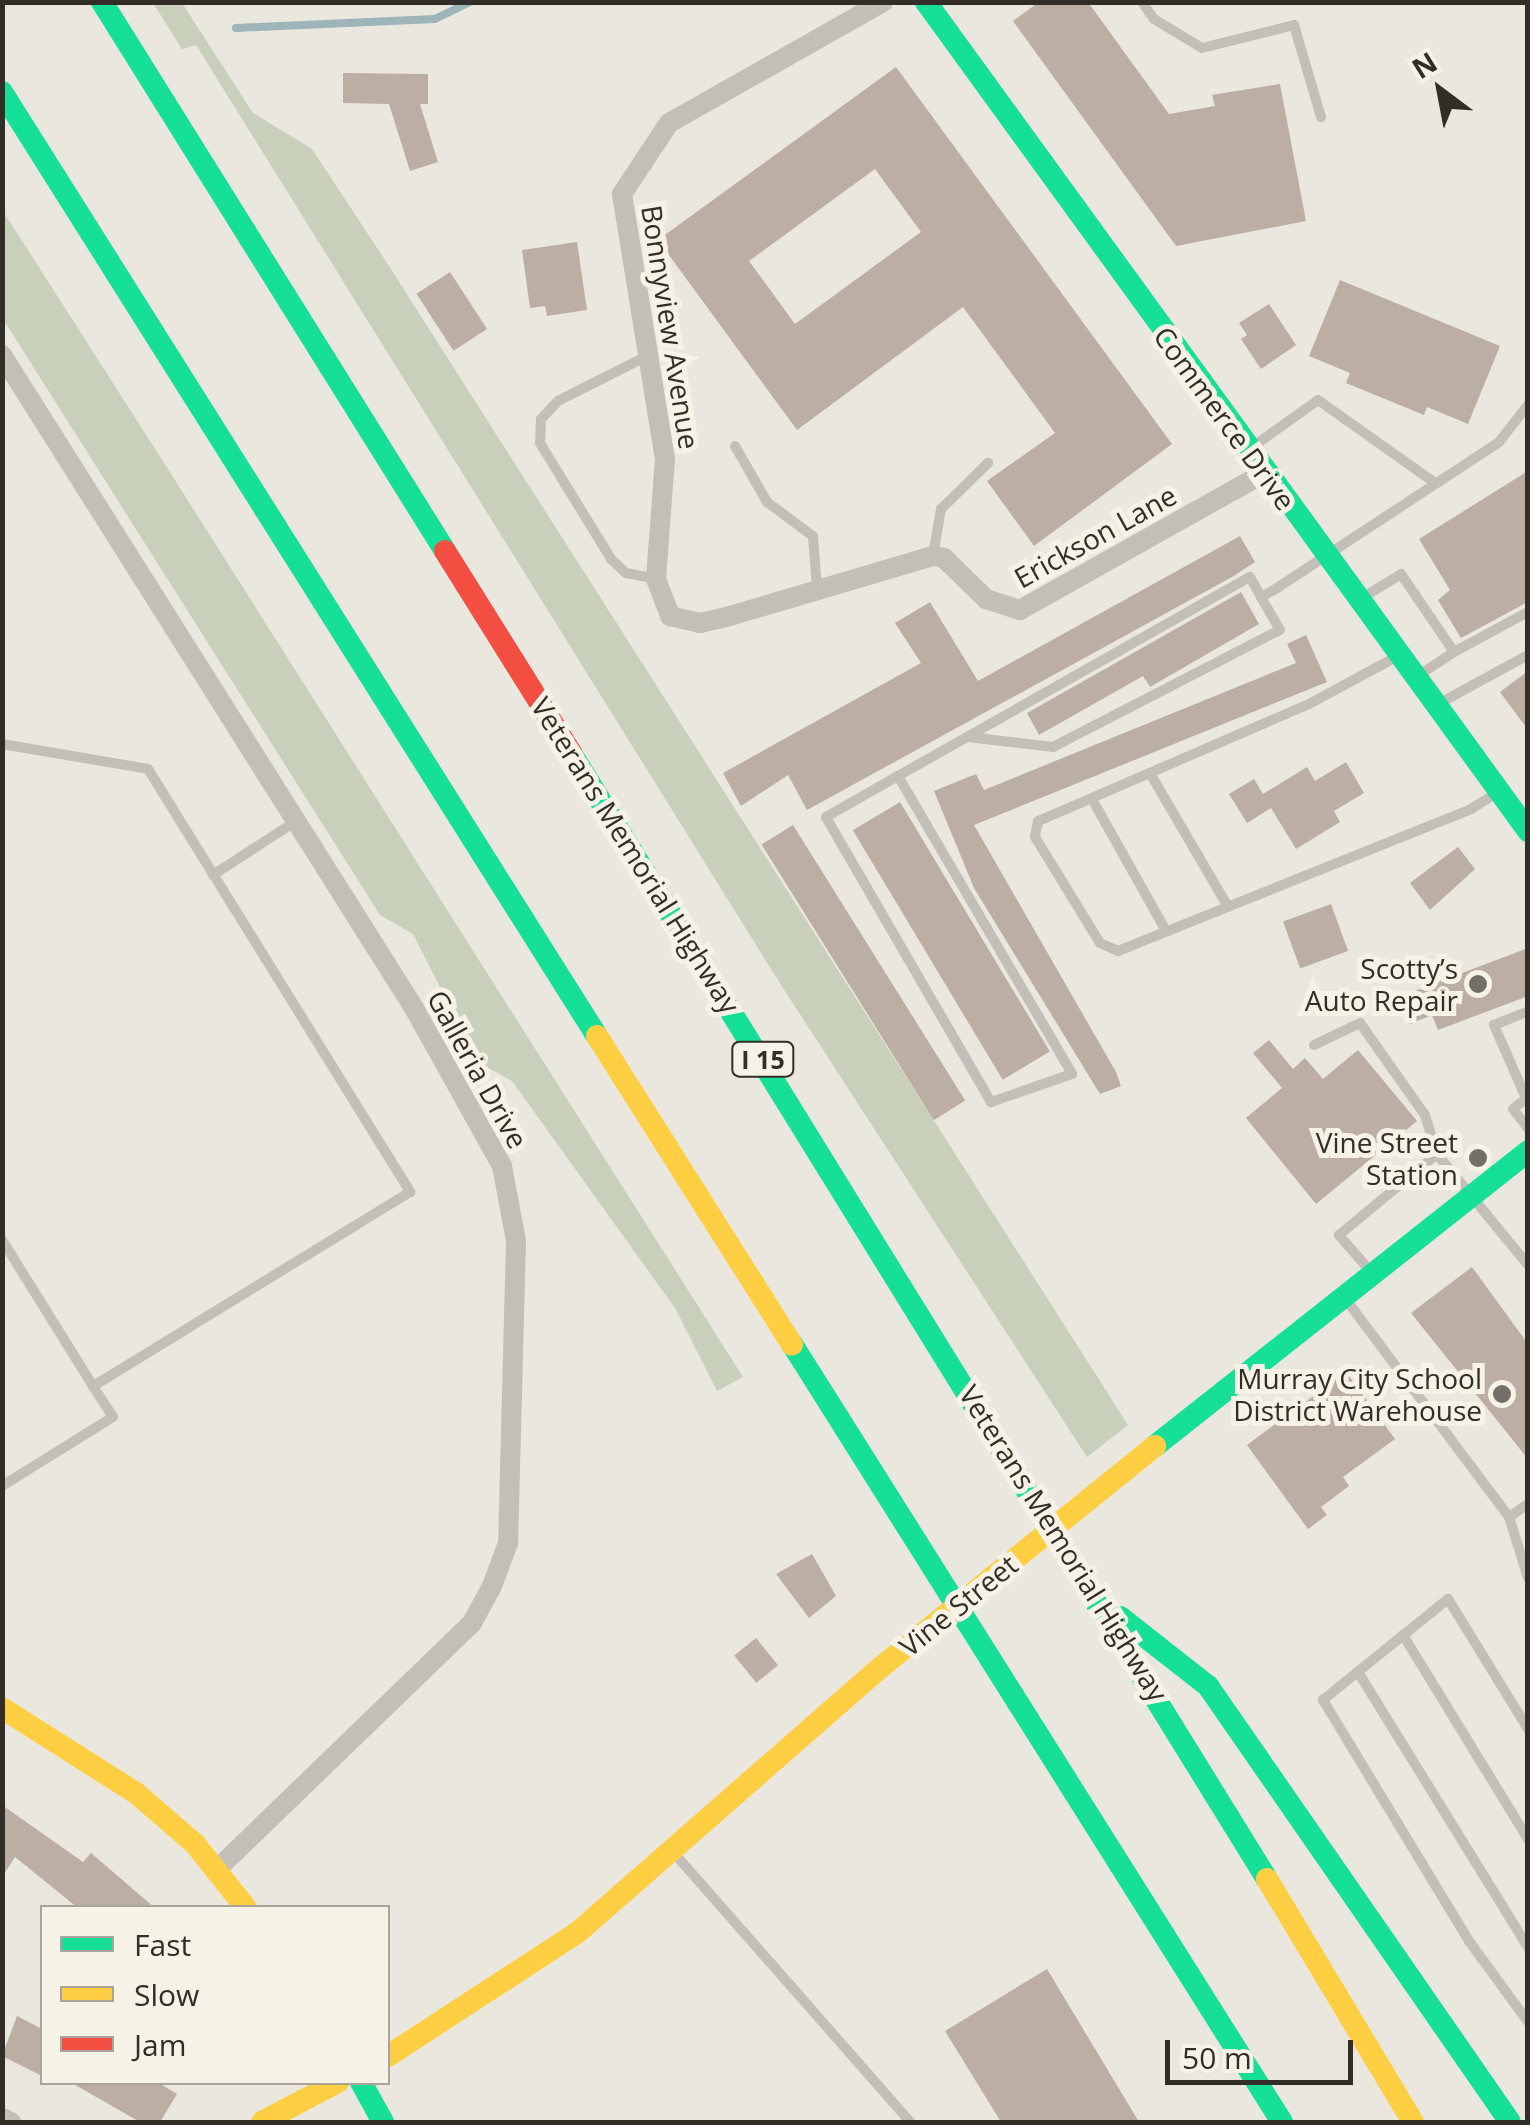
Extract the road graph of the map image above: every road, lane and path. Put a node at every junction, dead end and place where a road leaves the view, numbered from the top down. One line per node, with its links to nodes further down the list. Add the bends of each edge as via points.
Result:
1 (102, 2): 54 (main road, Veterans Memorial Highway / I 15)
2 (883, 2): 8 (street, Bonnyview Avenue, via 830,38 707,97 669,122 641,156 622,194)
3 (926, 2): 11 (main road, Commerce Drive)
4 (1142, 2): 6 (lane, via 1154,19 1202,48 1294,25)
5 (2, 92): 66 (main road)
6 (1321, 117)
7 (2, 355): 33 (street, Galleria Drive)
8 (645, 357): 17 (street, Bonnyview Avenue, via 665,459); 17 (lane, via 558,401 541,419 540,443 611,559 626,574)
9 (1528, 405): 14 (lane, via 1499,442)
10 (735, 446): 18 (lane, via 767,502 813,536)
11 (1248, 450): 13 (main road, Commerce Drive); 14 (lane, via 1318,400)
12 (988, 463): 15 (lane, via 940,509)
13 (1264, 473): 15 (street, Erickson Lane, via 1020,610 986,599 944,558); 16 (main road, Commerce Drive)
14 (1434, 482): 16 (lane)
15 (933, 556): 18 (street)
16 (1324, 556): 19 (lane); 20 (main road, Commerce Drive)
17 (656, 579): 18 (street, Bonnyview Avenue, via 670,616 700,622)
18 (817, 590)
19 (1262, 597): 27 (lane, via 1250,577); 27 (lane, via 1280,630 1054,747)
20 (1357, 601): 22 (lane, via 1401,574); 24 (main road, Commerce Drive)
21 (1528, 612): 22 (lane)
22 (1454, 652): 25 (lane)
23 (1528, 655): 26 (lane)
24 (1397, 656): 25 (main road, Commerce Drive); 29 (lane)
25 (1414, 679): 26 (main road, Commerce Drive)
26 (1434, 706): 31 (main road, Commerce Drive)
27 (968, 737): 30 (lane)
28 (2, 744): 35 (lane, via 148,768)
29 (1151, 775): 32 (lane); 36 (lane)
30 (898, 776): 30 (lane, via 826,818 991,1102 1072,1074)
31 (1498, 791): 34 (main road, Commerce Drive); 36 (lane, via 1471,809)
32 (1092, 799): 37 (lane); 37 (lane, via 1038,821 1035,837 1100,942 1118,950)
33 (296, 822): 35 (lane); 61 (street, Galleria Drive, via 502,1166 516,1240 508,1544 472,1623)
34 (1528, 830)
35 (213, 875): 49 (lane, via 410,1192)
36 (1228, 907): 37 (lane)
37 (1166, 931)
38 (1528, 1011): 40 (lane, via 1494,1025)
39 (1314, 1045): 43 (lane, via 1360,1023 1425,1115)
40 (1527, 1098): 41 (lane, via 1514,1109)
41 (1528, 1128)
42 (1528, 1151): 44 (main road, Vine Street)
43 (1437, 1154): 44 (lane); 47 (lane, via 1339,1236)
44 (1473, 1195): 46 (lane); 47 (main road, Vine Street)
45 (2, 1240): 49 (lane)
46 (1528, 1265)
47 (1374, 1275): 48 (main road, Vine Street)
48 (1345, 1298): 52 (lane); 60 (main road, Vine Street, bridge, via 875,1672)
49 (93, 1386): 50 (lane, via 113,1417)
50 (2, 1486)
51 (1528, 1504): 52 (lane)
52 (1510, 1518): 53 (lane)
53 (1528, 1578)
54 (1101, 1602): 76 (main road, Veterans Memorial Highway / I 15); 77 (main road, via 1208,1686)
55 (1404, 1635): 56 (lane); 58 (lane, via 1448,1599); 59 (lane)
56 (1358, 1672): 63 (lane); 64 (lane, via 1323,1700 1469,1941)
57 (2, 1708): 61 (main road, via 136,1793)
58 (1528, 1730)
59 (1528, 1838)
60 (669, 1848): 65 (main road, Vine Street, via 522,1974); 73 (lane)
61 (216, 1869): 62 (main road)
62 (244, 1905)
63 (1528, 1947)
64 (1525, 2014)
65 (390, 2055)
66 (1252, 2074): 74 (main road); 75 (main road)
67 (332, 2085): 71 (main road)
68 (362, 2085): 72 (main road)
69 (2, 2118): 70 (street)
70 (11, 2122)
71 (262, 2122)
72 (383, 2122)
73 (910, 2122)
74 (1256, 2122)
75 (1282, 2122)
76 (1413, 2122)
77 (1510, 2122)

